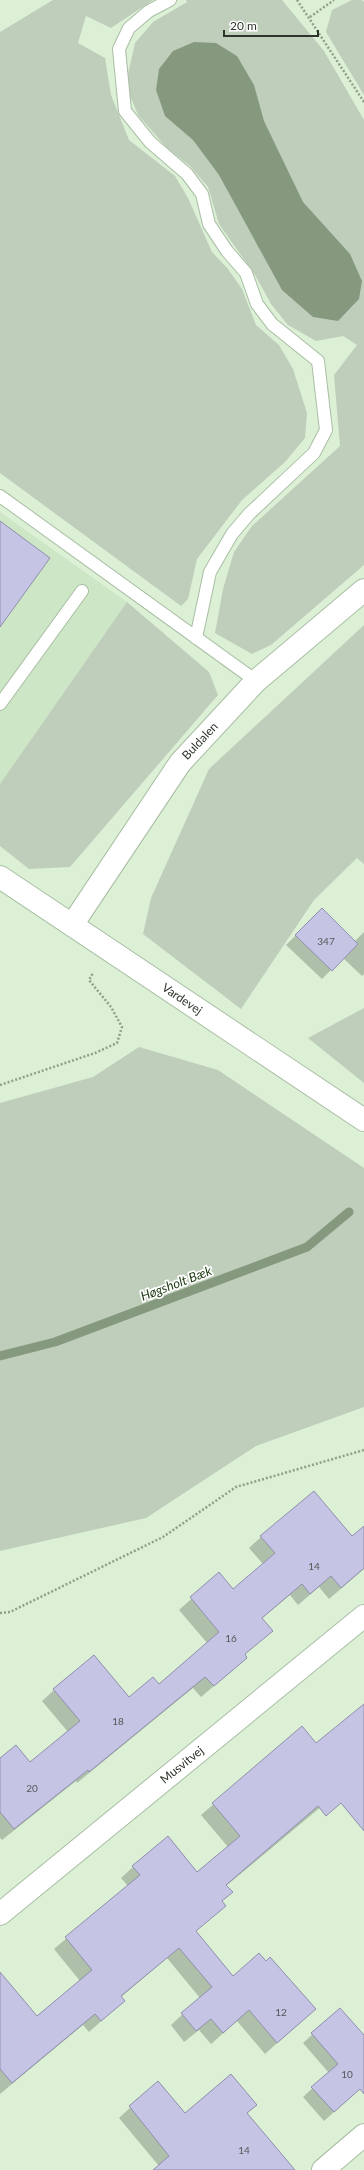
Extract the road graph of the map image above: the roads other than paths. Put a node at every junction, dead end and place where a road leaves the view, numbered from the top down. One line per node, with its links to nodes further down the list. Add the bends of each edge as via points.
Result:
1 (170, 0): 5 (lane, via 149,11 129,28 120,49 125,111 150,142 187,174 202,194 209,224 246,273 257,304 272,324 318,362 326,430 314,452 249,514 232,534 210,572)
2 (0, 496): 5 (lane)
3 (364, 590): 6 (street, Buldalen)
4 (82, 591): 7 (lane)
5 (196, 638): 6 (lane)
6 (256, 681): 9 (street, Buldalen, via 180,763)
7 (0, 704)
8 (0, 877): 9 (street, Vardevej)
9 (72, 925): 10 (street, Vardevej)
10 (364, 1120)
11 (364, 1616): 12 (street, Musvitvej)
12 (0, 1914)
13 (364, 2135): 14 (street)
14 (323, 2170)

